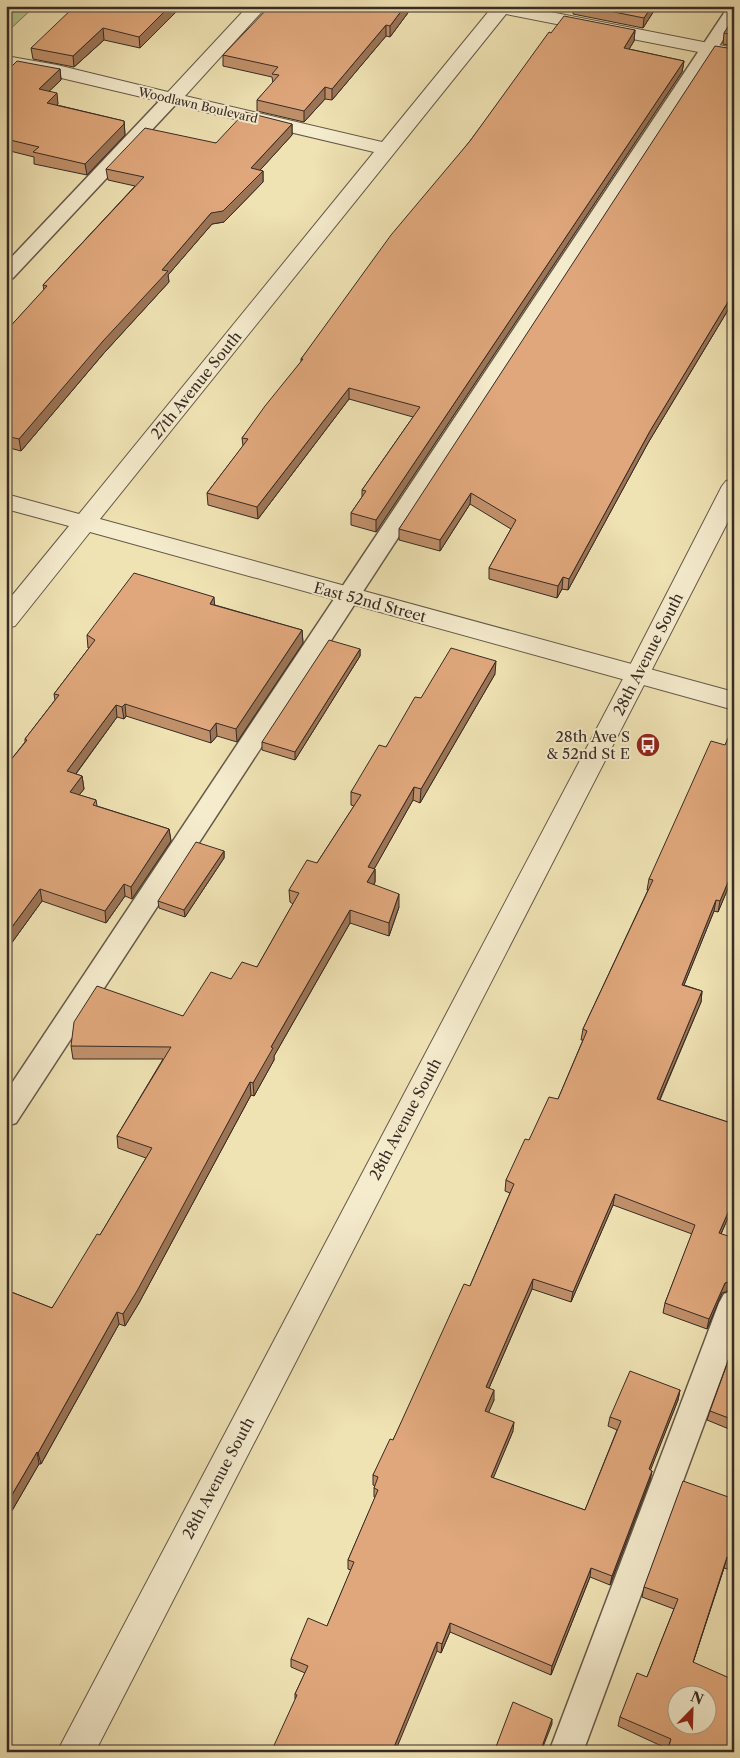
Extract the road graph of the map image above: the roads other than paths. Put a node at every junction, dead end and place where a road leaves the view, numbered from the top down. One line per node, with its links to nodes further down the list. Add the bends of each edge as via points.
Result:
1 (258, 6): 7 (street)
2 (502, 7): 4 (street); 8 (street)
3 (734, 10): 4 (lane)
4 (707, 49): 5 (street); 13 (lane)
5 (734, 54)
6 (6, 62): 7 (street, Woodlawn Boulevard)
7 (172, 99): 8 (street, Woodlawn Boulevard); 9 (lane)
8 (386, 148): 12 (street, 27th Avenue South)
9 (6, 274)
10 (734, 486): 15 (street, 28th Avenue South)
11 (6, 501): 12 (street, East 52nd Street)
12 (86, 522): 13 (street, East 52nd Street); 14 (street, 27th Avenue South)
13 (349, 596): 15 (street, East 52nd Street); 17 (lane)
14 (6, 620)
15 (638, 675): 16 (street, East 52nd Street); 19 (street, 28th Avenue South)
16 (734, 701)
17 (6, 1115)
18 (734, 1303): 20 (lane)
19 (75, 1752)
20 (566, 1752)

